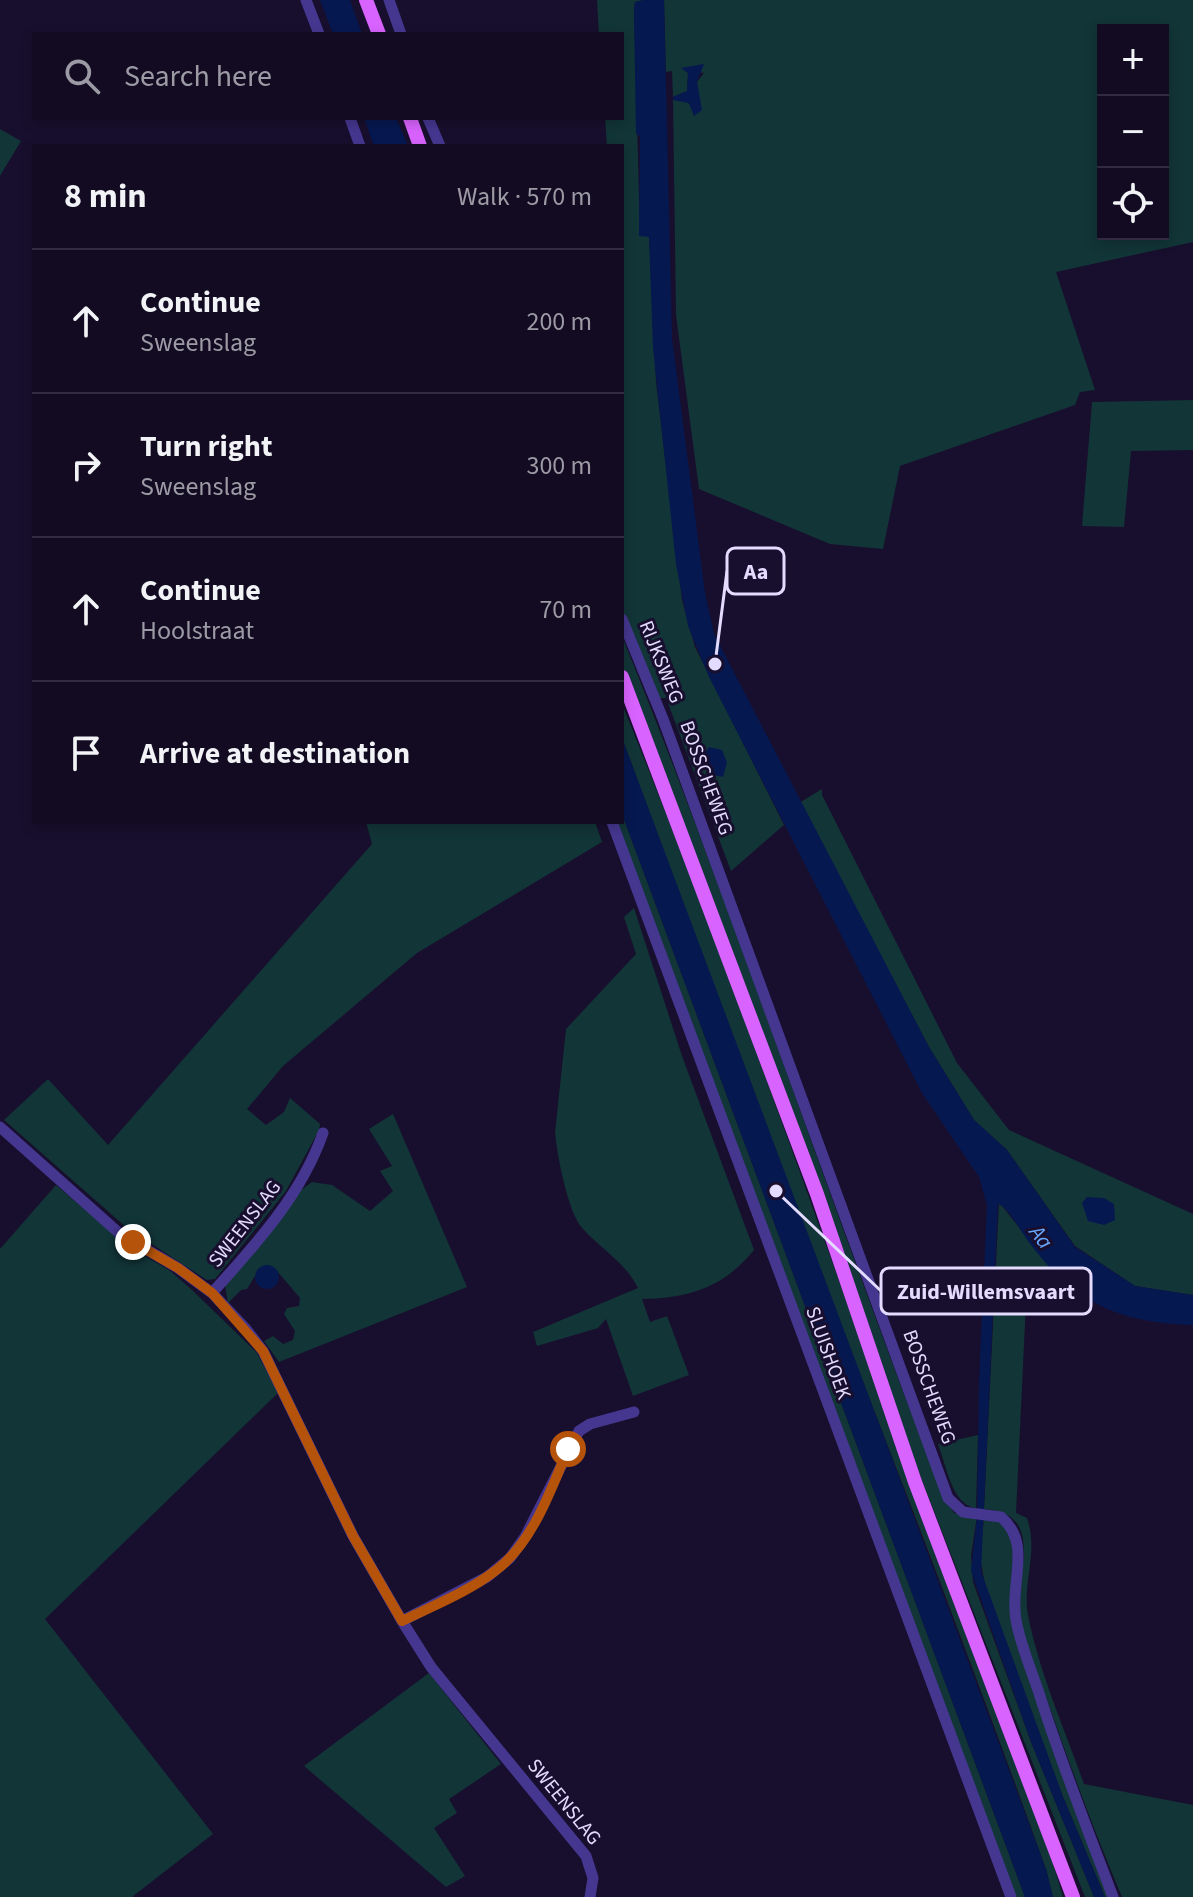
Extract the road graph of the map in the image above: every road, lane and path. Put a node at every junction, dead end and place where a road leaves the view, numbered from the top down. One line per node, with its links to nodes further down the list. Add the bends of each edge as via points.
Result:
1 (306, 0): 4 (street)
2 (366, 0): 5 (main road)
3 (389, 0): 6 (street)
4 (318, 32)
5 (378, 32)
6 (400, 32)
7 (351, 120): 10 (street)
8 (411, 120): 11 (main road)
9 (429, 120): 12 (street)
10 (359, 144)
11 (419, 144)
12 (439, 144)
13 (624, 624): 15 (street, RIJKSWEG)
14 (624, 682): 16 (main road, RIJKSWEG)
15 (663, 719): 26 (street, BOSSCHEWEG, via 948,1498 956,1508 1001,1517 1012,1526 1019,1544 1013,1588 1016,1621 1053,1739)
16 (648, 744): 25 (main road, BOSSCHEWEG, via 817,1194 915,1482)
17 (613, 824): 24 (street, SLUISHOEK)
18 (0, 1127): 20 (street, via 119,1233)
19 (323, 1133): 20 (street, SWEENSLAG, via 306,1174 262,1238)
20 (212, 1293): 22 (street, SWEENSLAG, via 263,1351 353,1536)
21 (634, 1412): 22 (street, via 579,1431 525,1537 496,1571)
22 (402, 1621): 23 (street, SWEENSLAG, via 431,1667 586,1856 593,1878)
23 (590, 1897)
24 (1011, 1897)
25 (1073, 1897)
26 (1113, 1897)

